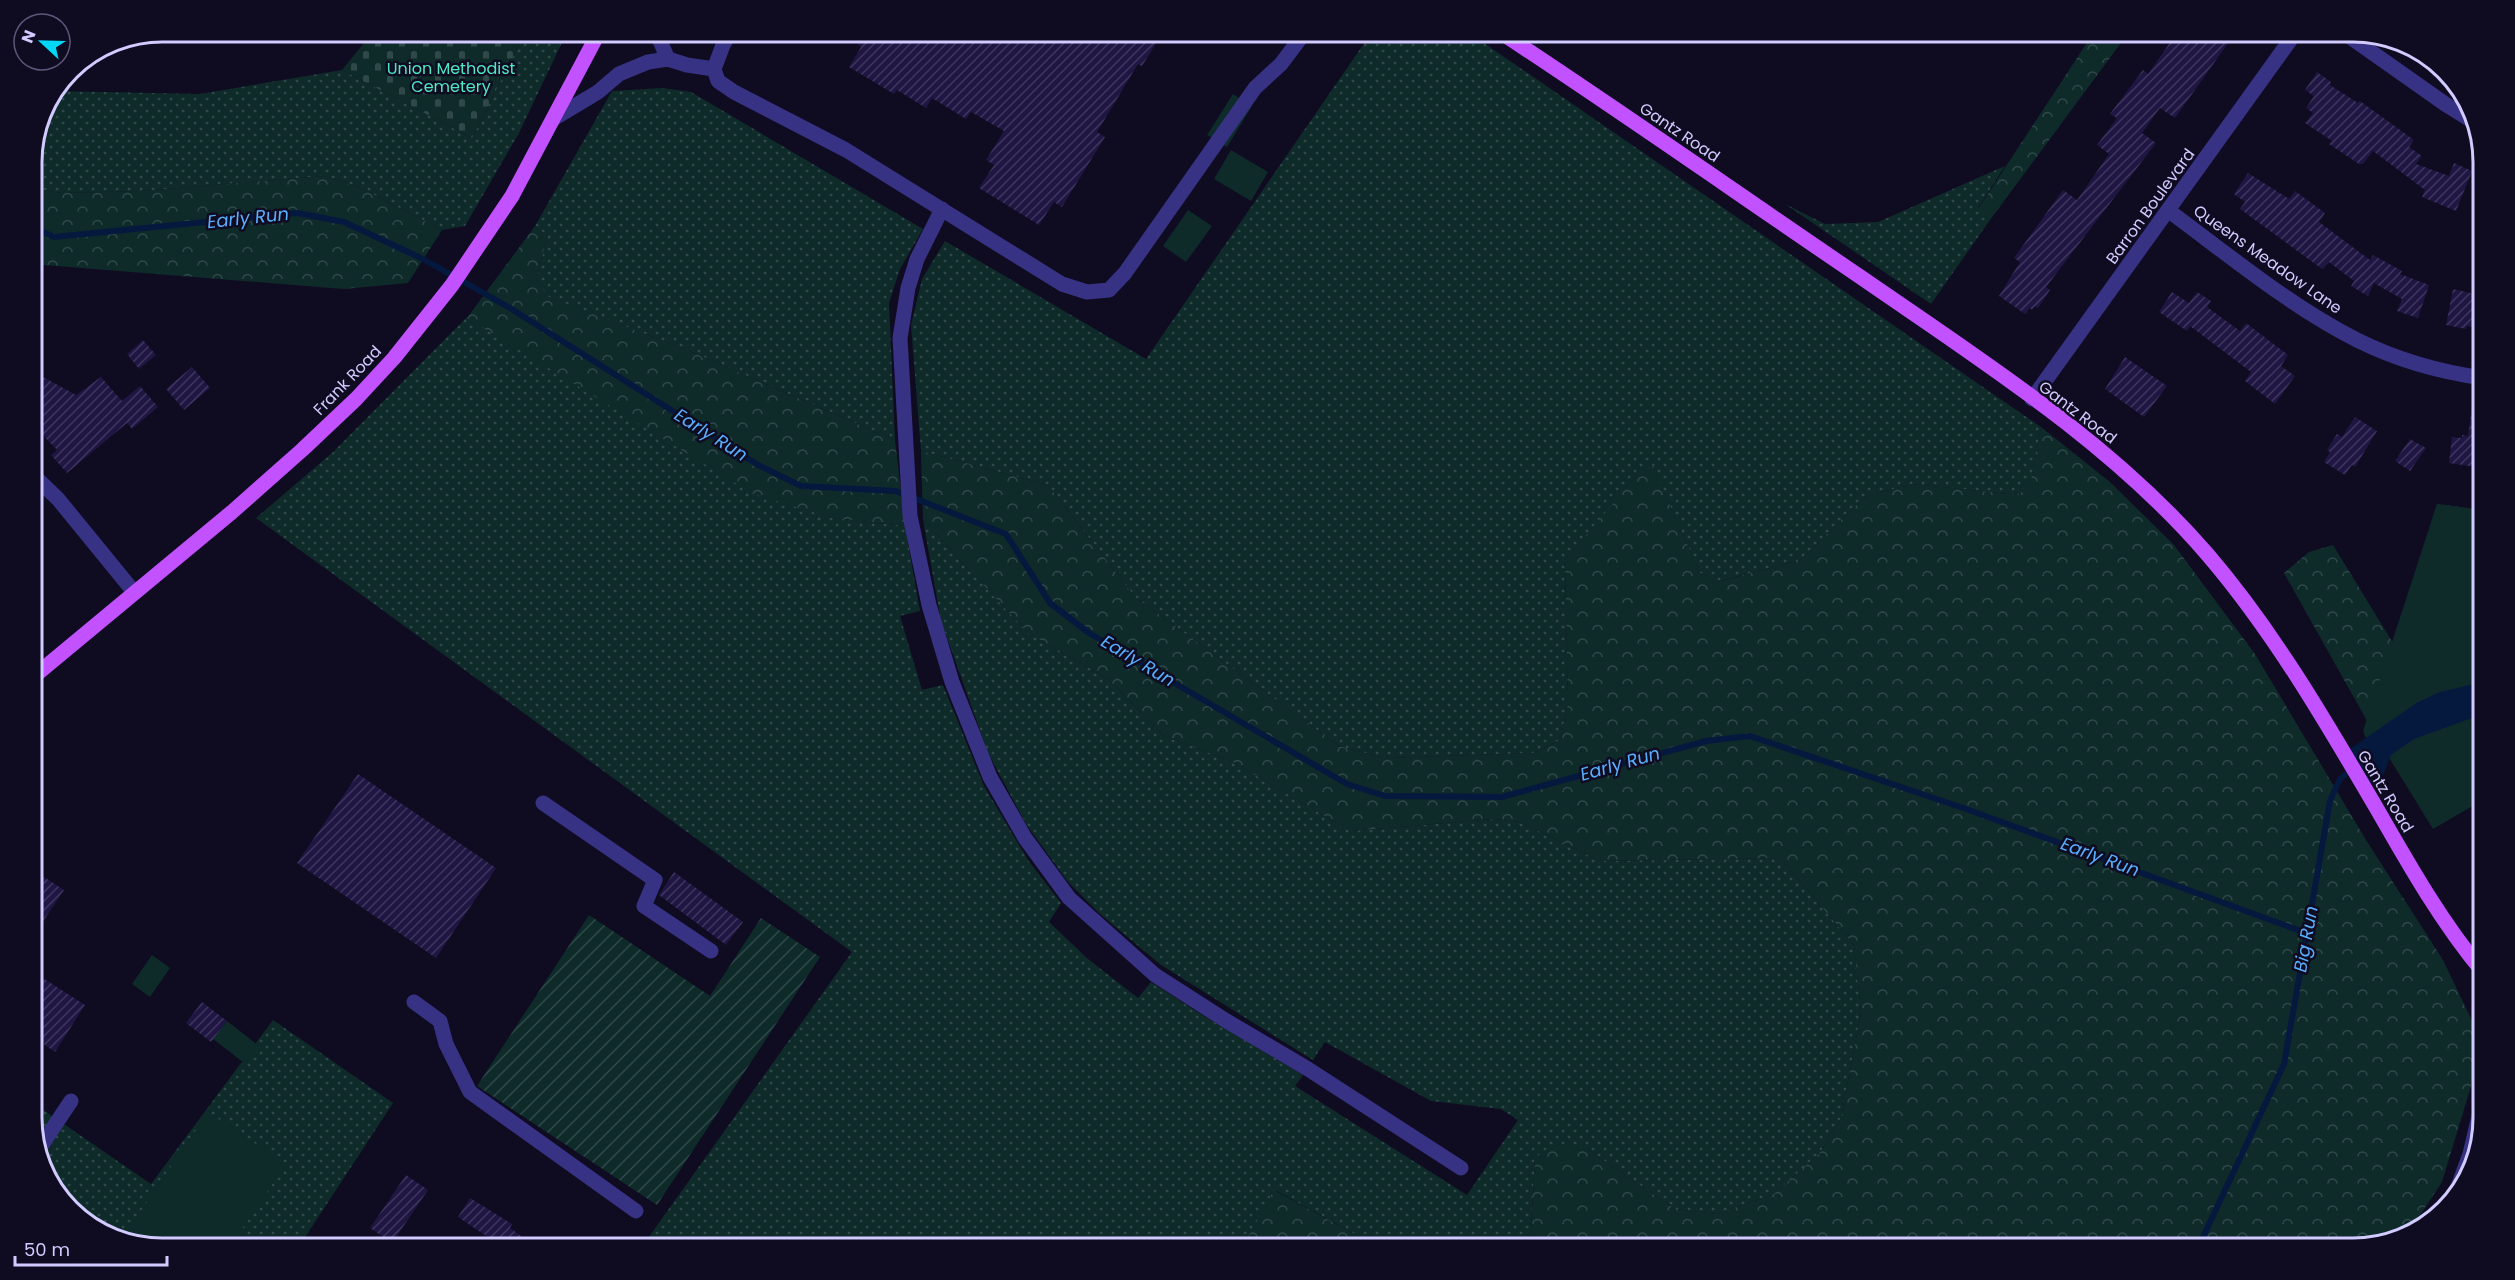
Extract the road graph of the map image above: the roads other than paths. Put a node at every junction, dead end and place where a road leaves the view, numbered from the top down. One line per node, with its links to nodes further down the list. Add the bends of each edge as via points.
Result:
1 (594, 42): 11 (main road, Frank Road)
2 (660, 42): 8 (street)
3 (725, 42): 9 (street)
4 (1298, 42): 12 (street, via 1255,88 1125,273 1109,290 1087,292 1062,284)
5 (1515, 42): 15 (main road, Gantz Road)
6 (2288, 42): 13 (street, Barron Boulevard)
7 (2357, 42): 10 (street)
8 (668, 59): 9 (street); 11 (street, via 619,74 598,92)
9 (714, 69): 12 (street, via 718,81 734,92 846,150)
10 (2464, 116)
11 (553, 119): 17 (main road, Frank Road, via 512,195 471,258 356,399 232,512)
12 (942, 209): 25 (street, via 917,259 900,338 910,516 929,605 952,682 990,777 1025,838 1069,898 1155,975)
13 (2169, 212): 14 (street, Queens Meadow Lane, via 2308,311 2358,340 2405,360); 15 (street, Barron Boulevard)
14 (2473, 376)
15 (2032, 399): 21 (main road, Gantz Road, via 2091,442 2139,484 2210,557 2268,633 2448,925)
16 (42, 484): 17 (street)
17 (134, 592): 18 (main road, Frank Road)
18 (42, 670)
19 (543, 803): 20 (street, via 655,880 644,906)
20 (711, 951)
21 (2473, 959)
22 (414, 1002): 26 (street, via 440,1021 446,1044 470,1092)
23 (71, 1101): 24 (street)
24 (44, 1142)
25 (1461, 1168)
26 (636, 1211)

